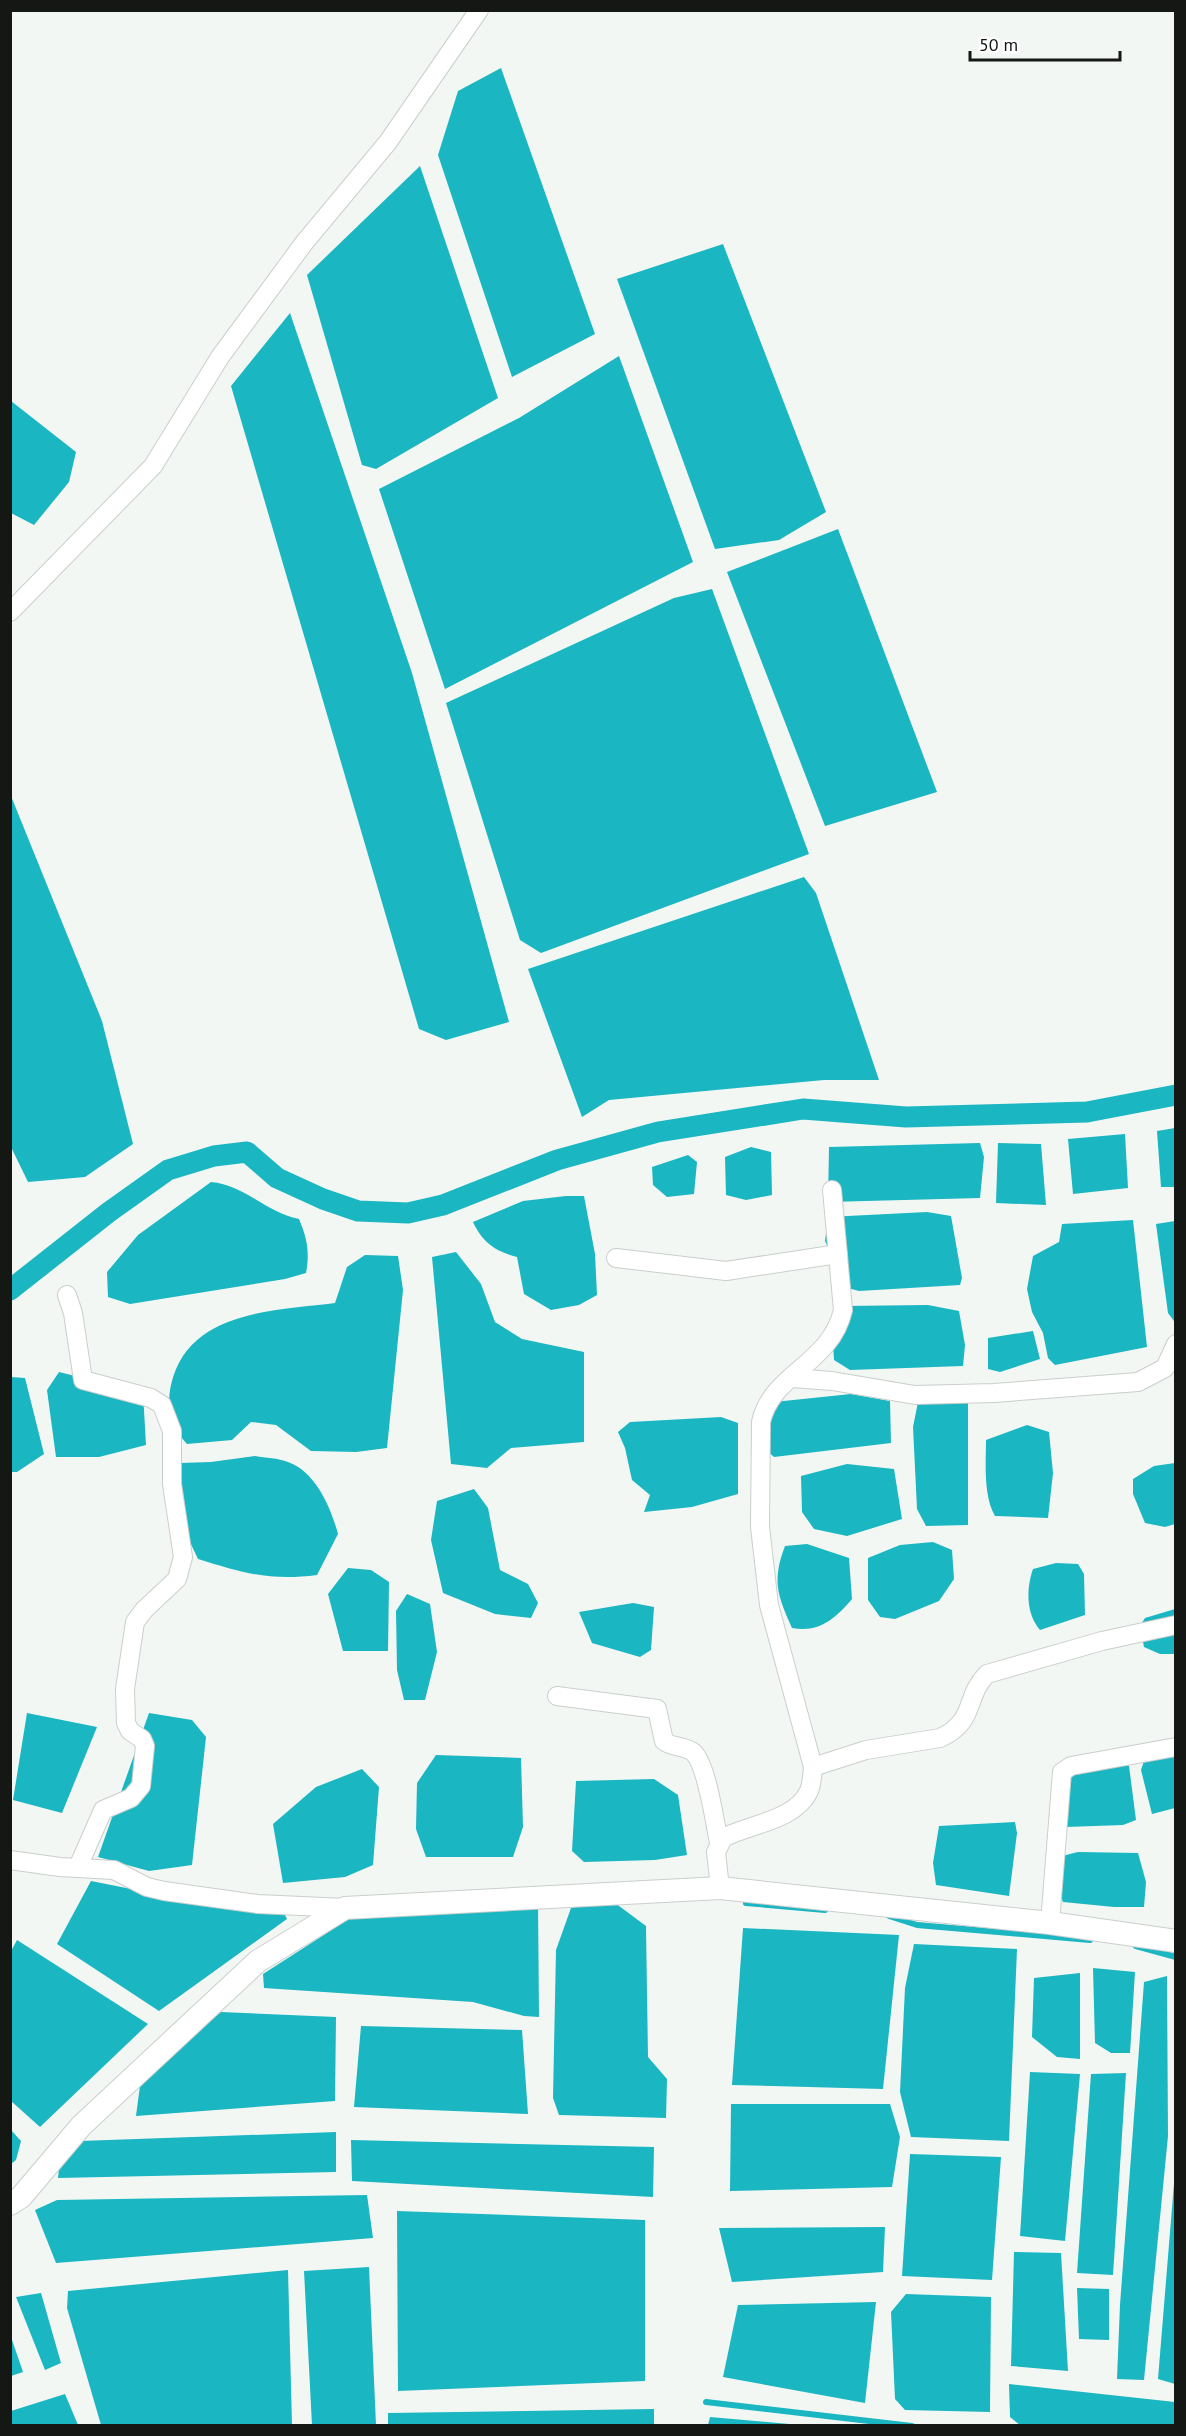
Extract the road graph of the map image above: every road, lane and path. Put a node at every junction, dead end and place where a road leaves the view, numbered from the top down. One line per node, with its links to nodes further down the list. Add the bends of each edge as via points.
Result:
1 (479, 10): 2 (street, via 388,142 304,243 220,357 153,466)
2 (10, 612)
3 (832, 1190): 4 (street)
4 (838, 1254): 5 (street, via 726,1271); 8 (street, via 843,1310 837,1332)
5 (616, 1258)
6 (67, 1295): 15 (street, via 83,1380 151,1398 167,1413 183,1557 177,1579 135,1622 125,1689 126,1723 146,1746 141,1786 131,1798 103,1810)
7 (1176, 1344): 8 (street, via 1165,1368 1138,1382 915,1395)
8 (792, 1378): 12 (street, via 764,1407 760,1527 769,1605)
9 (1176, 1625): 12 (street, via 1102,1641 987,1674 979,1682 967,1717 950,1733 866,1750)
10 (557, 1696): 13 (street, via 657,1709 664,1741 687,1749 697,1758)
11 (1176, 1747): 18 (street, via 1071,1766 1062,1772)
12 (813, 1767): 13 (street, via 810,1789 797,1805 768,1821 729,1834)
13 (719, 1843): 16 (street, via 716,1852)
14 (10, 1860): 15 (street)
15 (78, 1867): 17 (street, via 114,1870 164,1891 258,1904)
16 (720, 1888): 17 (street); 18 (street)
17 (345, 1908): 20 (street, via 258,1961 81,2126 21,2197)
18 (1050, 1923): 19 (street)
19 (1176, 1941)
20 (10, 2204)

